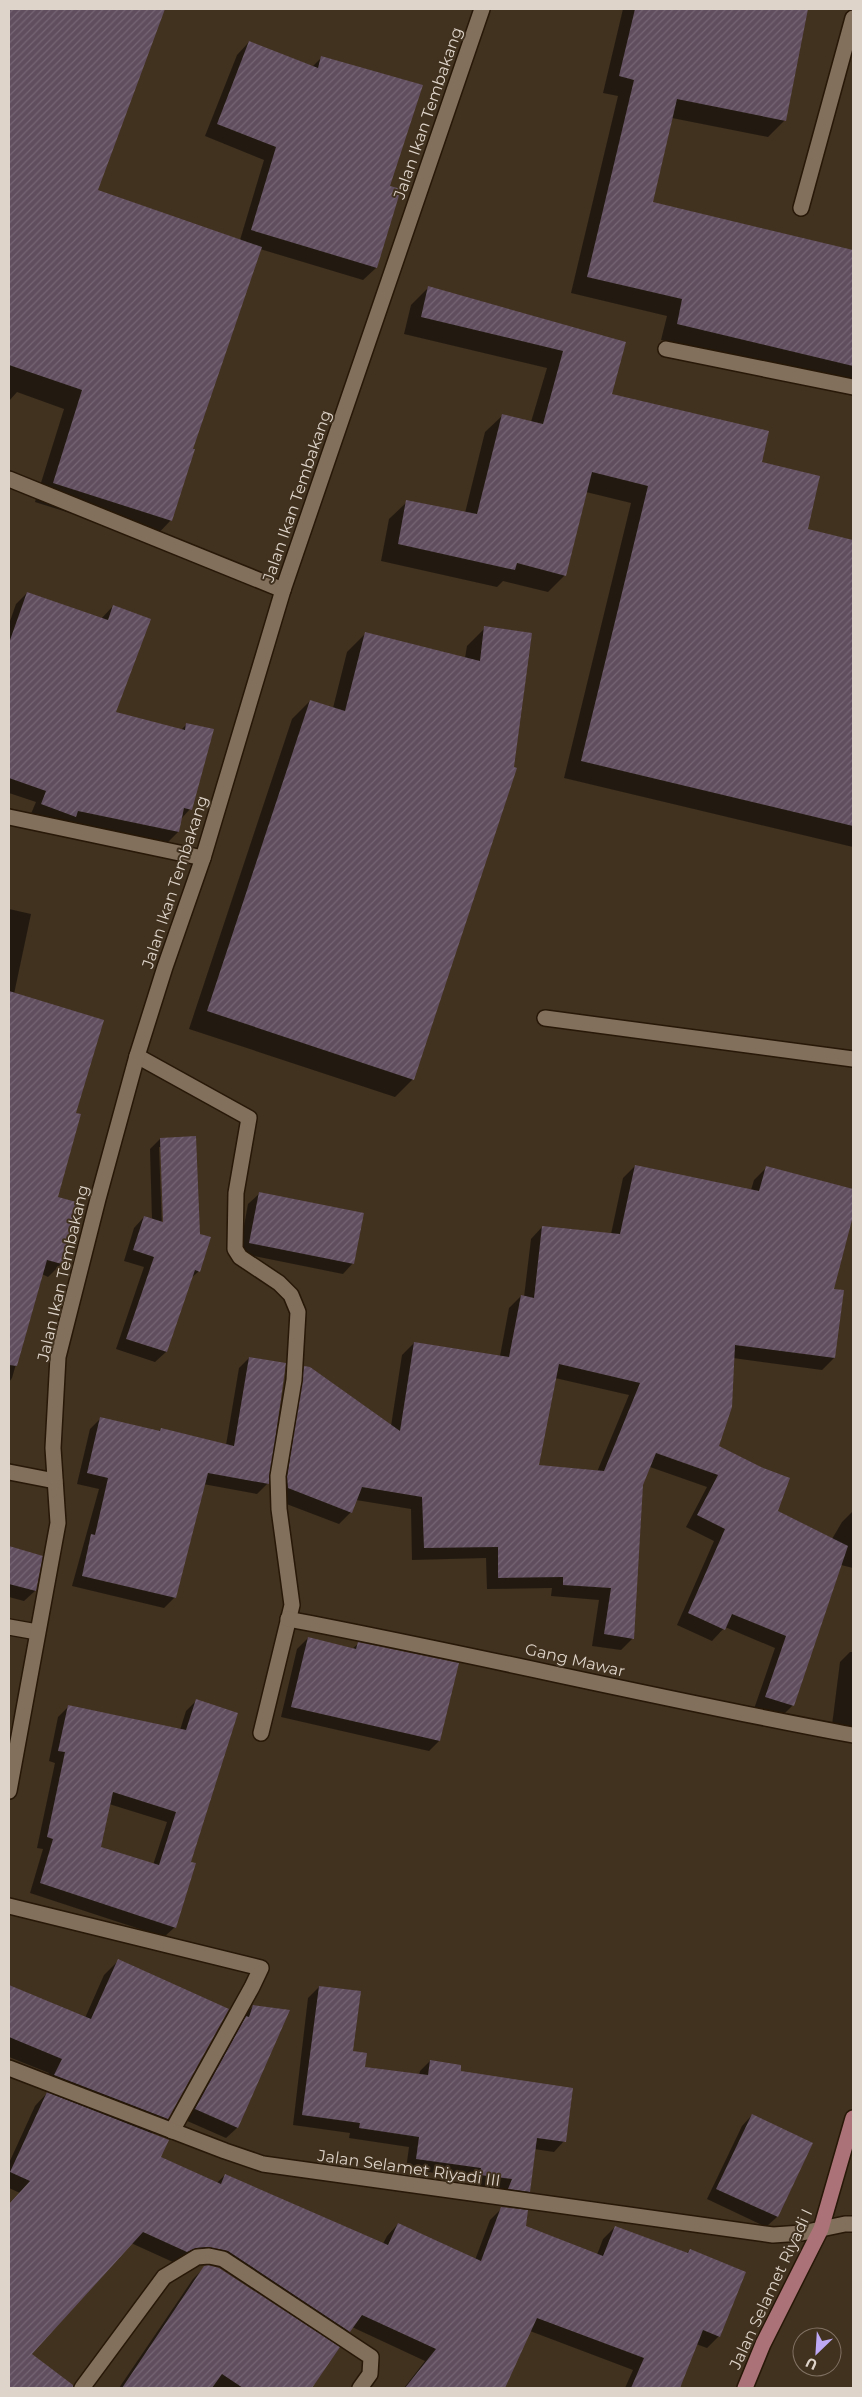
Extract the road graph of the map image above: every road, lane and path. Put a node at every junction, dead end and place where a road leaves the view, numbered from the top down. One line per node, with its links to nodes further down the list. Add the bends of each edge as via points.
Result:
1 (482, 9): 7 (street, Jalan Ikan Tembakang)
2 (853, 18): 3 (street)
3 (801, 208)
4 (666, 349): 5 (street)
5 (853, 387)
6 (9, 479): 7 (street)
7 (283, 590): 9 (street, Jalan Ikan Tembakang)
8 (9, 817): 9 (street)
9 (203, 858): 11 (street, Jalan Ikan Tembakang)
10 (545, 1018): 12 (street)
11 (137, 1056): 14 (street, Jalan Ikan Tembakang, via 58,1357 53,1448); 15 (street, via 249,1118 236,1193 235,1249 240,1257 279,1283 291,1295 298,1312 294,1380 278,1476 292,1605)
12 (853, 1059)
13 (9, 1472): 14 (street)
14 (55, 1481): 17 (street, Jalan Ikan Tembakang, via 58,1523)
15 (288, 1619): 18 (street); 19 (street, Gang Mawar, via 439,1647 722,1711)
16 (9, 1627): 17 (street)
17 (37, 1632): 20 (street, Jalan Ikan Tembakang)
18 (261, 1734)
19 (853, 1735)
20 (11, 1757): 21 (street, Jalan Ikan Tembakang)
21 (9, 1791)
22 (9, 1906): 25 (street, via 260,1968)
23 (9, 2068): 25 (street, Jalan Selamet Riyadi III)
24 (853, 2118): 27 (main road, Jalan Selamet Riyadi I)
25 (172, 2131): 27 (street, Jalan Selamet Riyadi III, via 263,2164 308,2171 735,2231 773,2235)
26 (853, 2224): 27 (street, Jalan Selamet Riyadi III)
27 (821, 2229): 30 (main road, Jalan Selamet Riyadi I, via 763,2344)
28 (82, 2388): 29 (street, via 164,2277 197,2257 209,2256 223,2259 371,2357 370,2374)
29 (360, 2388)
30 (745, 2388)

